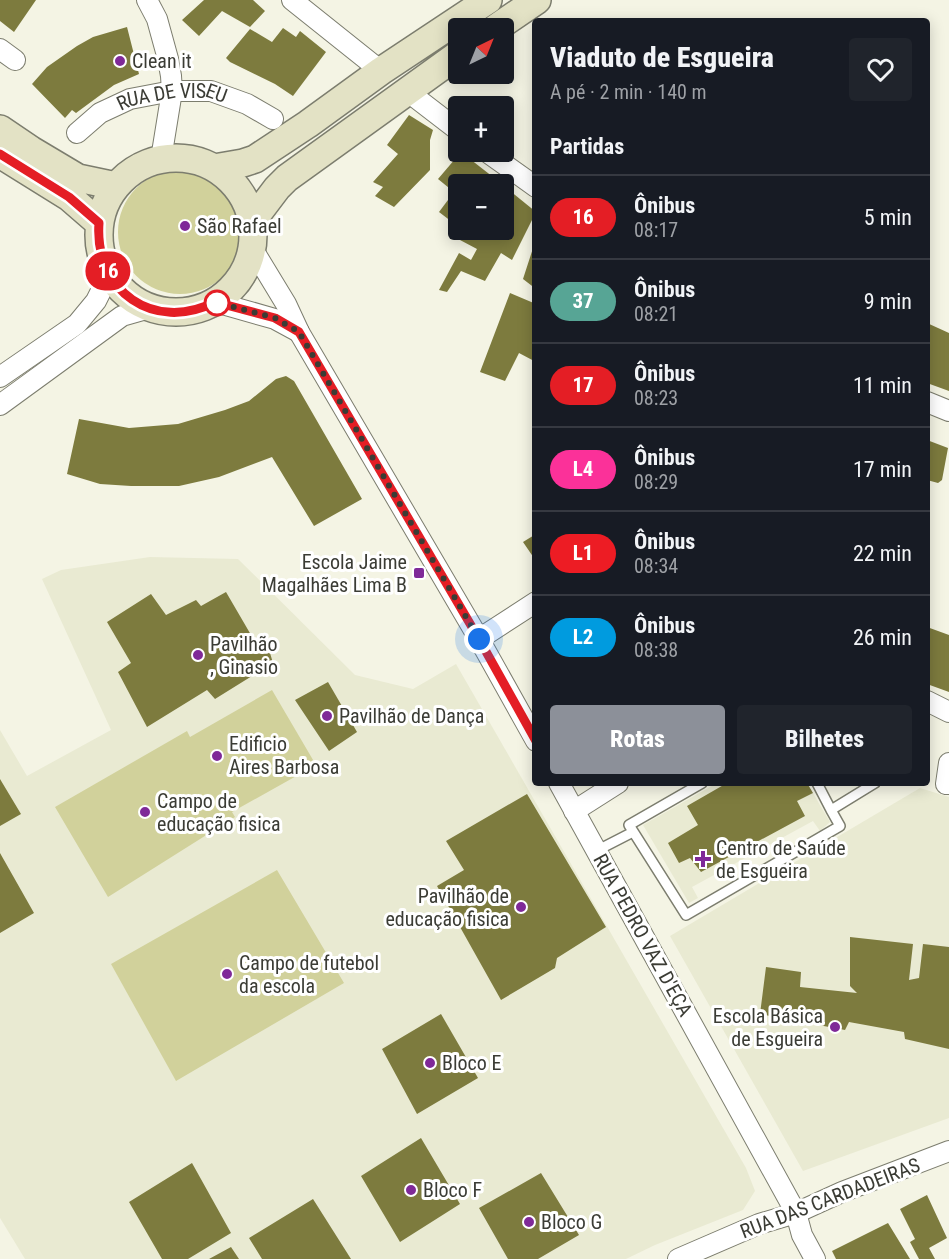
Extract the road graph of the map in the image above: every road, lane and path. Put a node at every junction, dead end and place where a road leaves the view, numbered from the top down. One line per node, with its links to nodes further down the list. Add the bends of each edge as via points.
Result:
1 (488, 0): 7 (main road)
2 (537, 0): 5 (main road)
3 (297, 1): 7 (street)
4 (154, 3): 8 (street)
5 (511, 18)
6 (448, 62): 9 (main road)
7 (381, 71): 17 (main road, via 255,159)
8 (172, 91): 10 (street, RUA DE VISEU, via 211,90); 13 (street, RUA DE VISEU, via 130,99 100,112); 15 (street)
9 (407, 91): 11 (street); 20 (main road, via 287,178)
10 (273, 119)
11 (448, 123)
12 (0, 129): 19 (main road, via 78,178)
13 (77, 133)
14 (0, 154): 21 (main road, via 69,197)
15 (161, 159): 17 (main road, via 188,159); 19 (main road, via 136,169)
16 (501, 162): 18 (street)
17 (214, 168): 20 (main road, via 235,185)
18 (532, 184)
19 (116, 186): 21 (main road)
20 (252, 221): 22 (main road)
21 (99, 223): 23 (main road, via 100,249)
22 (252, 248): 24 (main road, via 236,285); 26 (street)
23 (109, 275): 25 (main road, via 127,295); 27 (street, via 96,301 77,324)
24 (215, 302): 25 (main road, via 177,313); 26 (street, via 275,318)
25 (150, 308): 29 (street, via 122,316)
26 (299, 332): 32 (street)
27 (0, 377)
28 (930, 403): 30 (street)
29 (0, 405)
30 (949, 411)
31 (532, 605): 32 (street)
32 (479, 639): 35 (street)
33 (930, 702): 34 (street)
34 (949, 712)
35 (532, 734)
36 (949, 763): 37 (street)
37 (949, 784)
38 (561, 786): 44 (street, RUA PEDRO VAZ D'EÇA)
39 (613, 786): 44 (street)
40 (697, 786): 45 (lane, via 629,825)
41 (819, 786): 43 (lane)
42 (870, 786): 43 (lane)
43 (831, 810): 45 (lane, via 840,826 686,915)
44 (574, 811): 46 (street, RUA PEDRO VAZ D'EÇA)
45 (633, 832): 46 (lane)
46 (597, 851): 48 (street, RUA PEDRO VAZ D'EÇA)
47 (949, 1152): 48 (street, RUA DAS CARDADEIRAS)
48 (796, 1213): 49 (street, RUA DAS CARDADEIRAS, via 759,1224); 50 (street, RUA PEDRO VAZ D'EÇA)
49 (686, 1258)
50 (815, 1259)

